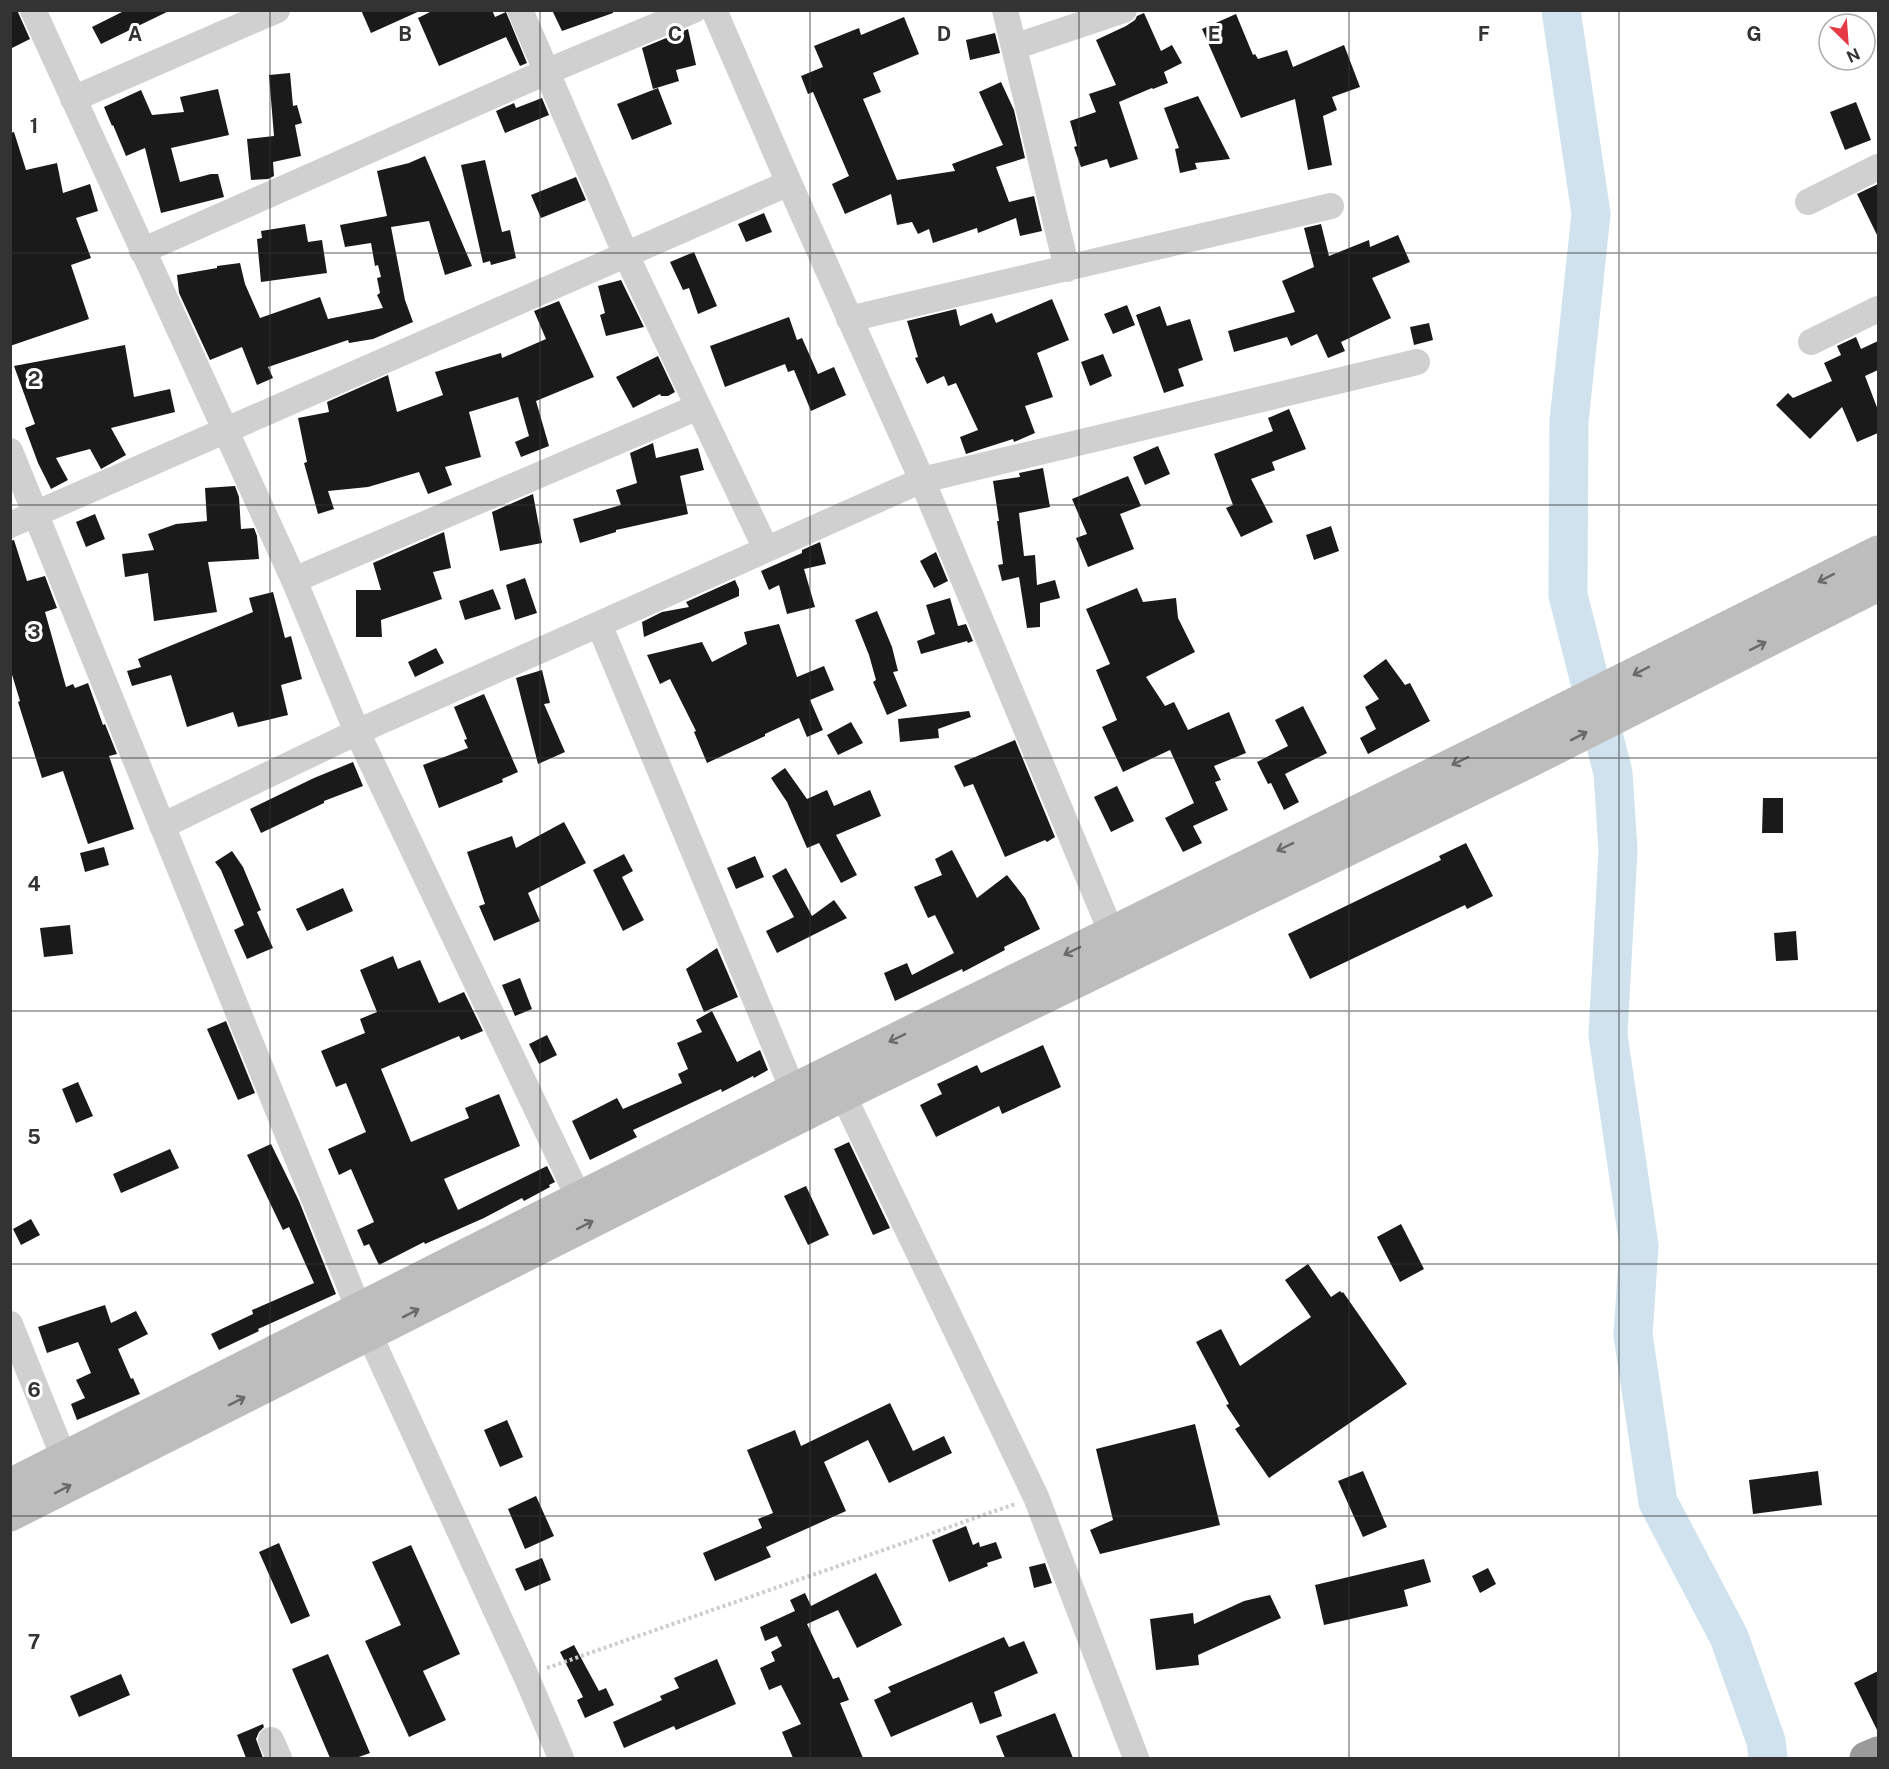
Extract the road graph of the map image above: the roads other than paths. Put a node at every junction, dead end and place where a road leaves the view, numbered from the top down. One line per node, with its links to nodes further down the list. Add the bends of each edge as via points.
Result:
1 (33, 10): 10 (street)
2 (277, 10): 10 (street)
3 (520, 10): 9 (street)
4 (694, 10): 9 (street)
5 (714, 10): 12 (street)
6 (1005, 10): 8 (street)
7 (1124, 10): 8 (street)
8 (1014, 47): 17 (street)
9 (546, 72): 15 (street); 16 (street)
10 (73, 99): 15 (street)
11 (1878, 167): 13 (street)
12 (789, 183): 16 (street); 19 (street)
13 (1808, 202)
14 (1331, 206): 17 (street)
15 (142, 251): 23 (street)
16 (626, 255): 22 (street); 23 (street)
17 (1067, 269): 19 (street)
18 (1878, 309): 20 (street)
19 (849, 319): 25 (street)
20 (1811, 342)
21 (1417, 362): 25 (street)
22 (698, 406): 28 (street); 30 (street)
23 (225, 432): 26 (street); 30 (street)
24 (10, 451): 26 (street)
25 (922, 480): 28 (street); 36 (street)
26 (37, 513): 27 (street); 35 (street)
27 (10, 525)
28 (766, 549): 32 (street)
29 (1878, 552): 33 (main road, one-way to 33)
30 (294, 580): 34 (street)
31 (1878, 585): 33 (main road, one-way to 31)
32 (599, 624): 34 (street); 37 (street)
33 (1700, 658): 36 (main road)
34 (357, 732): 35 (street); 39 (street)
35 (162, 826): 40 (street)
36 (1117, 946): 37 (main road, one-way to 37); 38 (main road)
37 (793, 1090): 39 (main road)
38 (843, 1095): 40 (main road, one-way to 38); 47 (street, via 1036,1497)
39 (579, 1198): 40 (main road)
40 (364, 1322): 42 (main road); 44 (main road, one-way to 40); 46 (street)
41 (10, 1324): 42 (street)
42 (64, 1458): 43 (main road)
43 (10, 1485)
44 (10, 1515)
45 (1878, 1753): 48 (highway)
46 (561, 1758)
47 (1136, 1758)
48 (1866, 1758)

